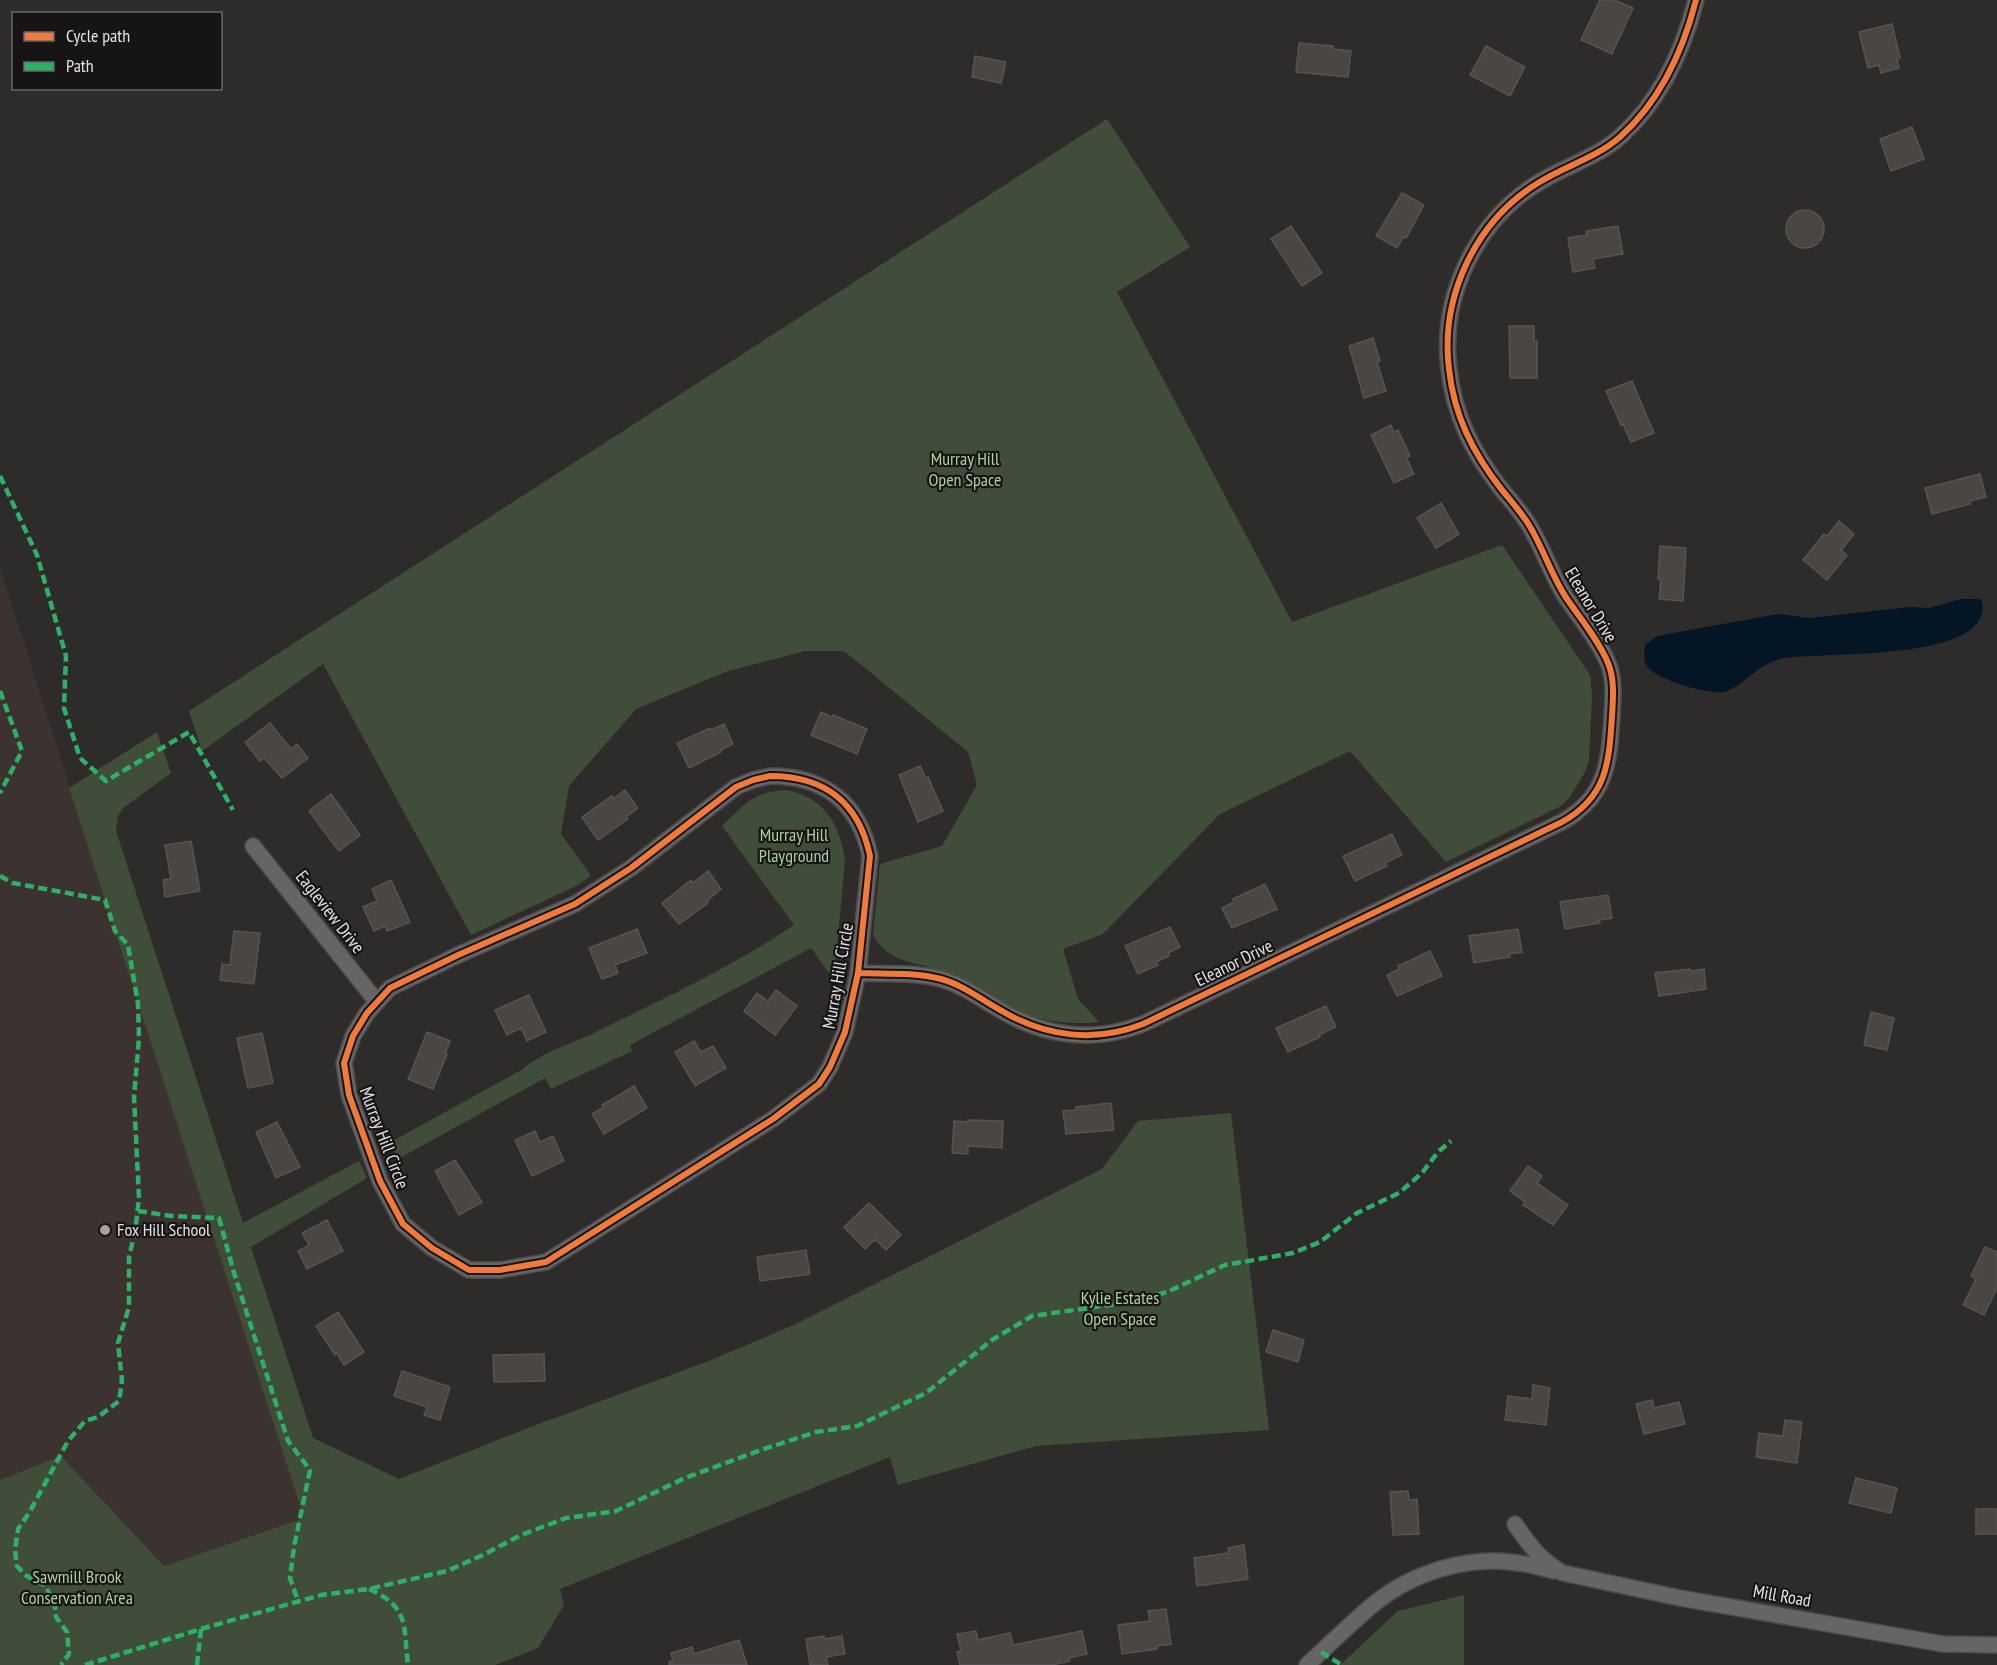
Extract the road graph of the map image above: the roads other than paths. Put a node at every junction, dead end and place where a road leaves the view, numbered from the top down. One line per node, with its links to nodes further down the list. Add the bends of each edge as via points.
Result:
1 (1696, 0): 3 (street, Eleanor Drive, via 1686,34 1664,82 1631,126 1603,149 1555,172 1518,196 1489,225 1467,261 1449,323 1450,376 1463,428 1478,456 1528,524 1610,670 1613,696 1609,762 1602,783 1589,802 1562,822 1116,1033 1087,1036 1047,1030 1020,1021 941,979)
2 (253, 846): 4 (street, Eagleview Drive)
3 (858, 973): 4 (street, Murray Hill Circle, via 870,856 860,823 837,796 822,786 805,779 770,776 736,787 631,868 575,904 390,988); 4 (street, Murray Hill Circle, via 838,1050 812,1089 773,1119 546,1262 500,1270 469,1270 432,1248 404,1224 380,1181 349,1095 344,1063 353,1036)
4 (377, 1002)
5 (1515, 1524): 6 (street, Mill Road, via 1531,1548)
6 (1563, 1573): 7 (street, Mill Road, via 1680,1598 1943,1644); 8 (street, Mill Road, via 1499,1561 1459,1565 1421,1576 1376,1602)
7 (1997, 1645)
8 (1307, 1665)

